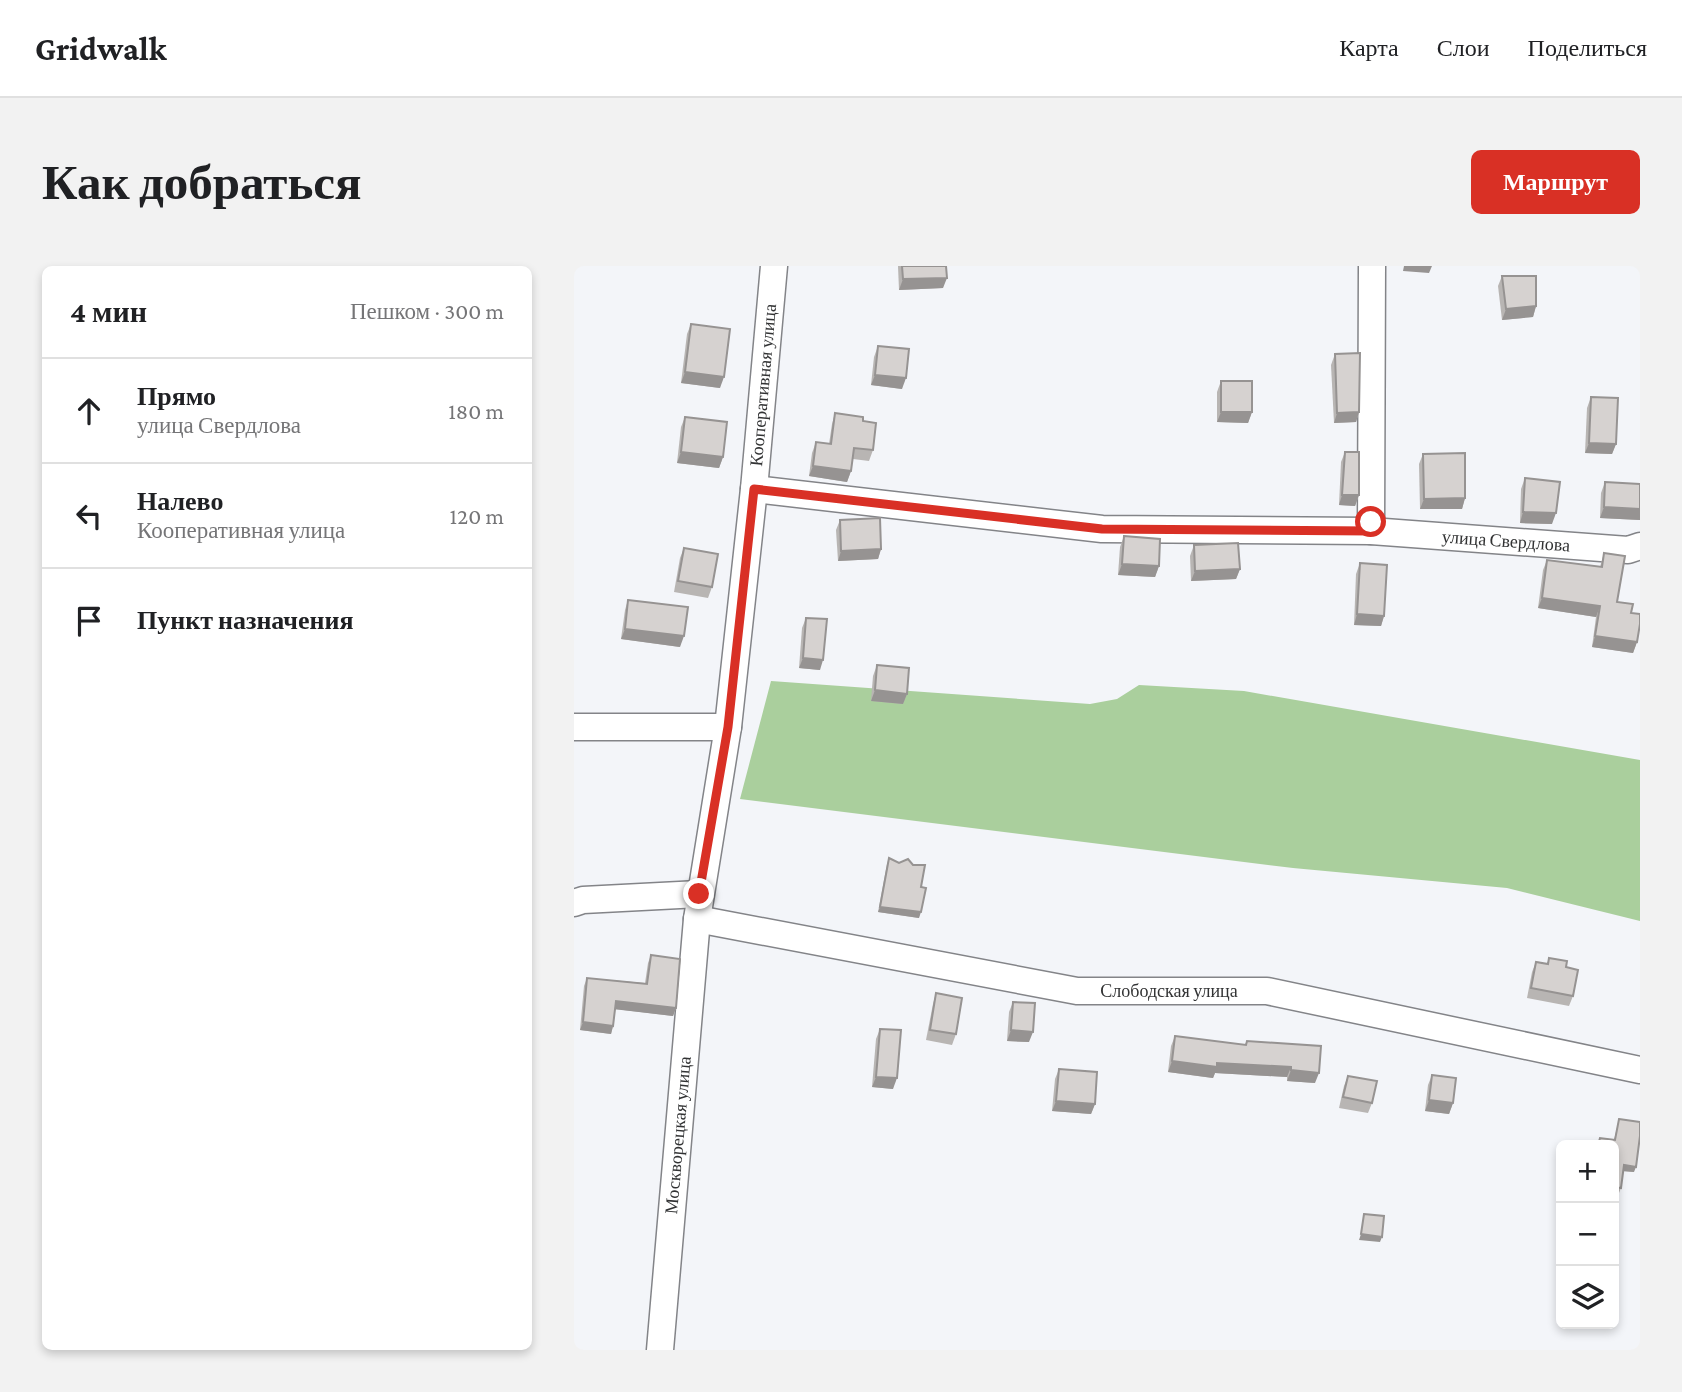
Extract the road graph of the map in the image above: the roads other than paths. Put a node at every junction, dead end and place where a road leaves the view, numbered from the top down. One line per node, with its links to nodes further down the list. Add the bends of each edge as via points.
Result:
1 (774, 266): 3 (street, Кооперативная улица)
2 (1372, 266): 4 (street)
3 (754, 489): 4 (street, улица Свердлова, via 1102,529); 7 (street, Кооперативная улица)
4 (1371, 531): 5 (street, улица Свердлова, via 1628,550)
5 (1640, 546)
6 (574, 727): 7 (street)
7 (728, 727): 9 (street, Кооперативная улица)
8 (574, 903): 9 (street, Слободская улица)
9 (698, 907): 10 (street, Слободская улица, via 1077,991 1267,990); 11 (street, Москворецкая улица)
10 (1640, 1070)
11 (660, 1350)

